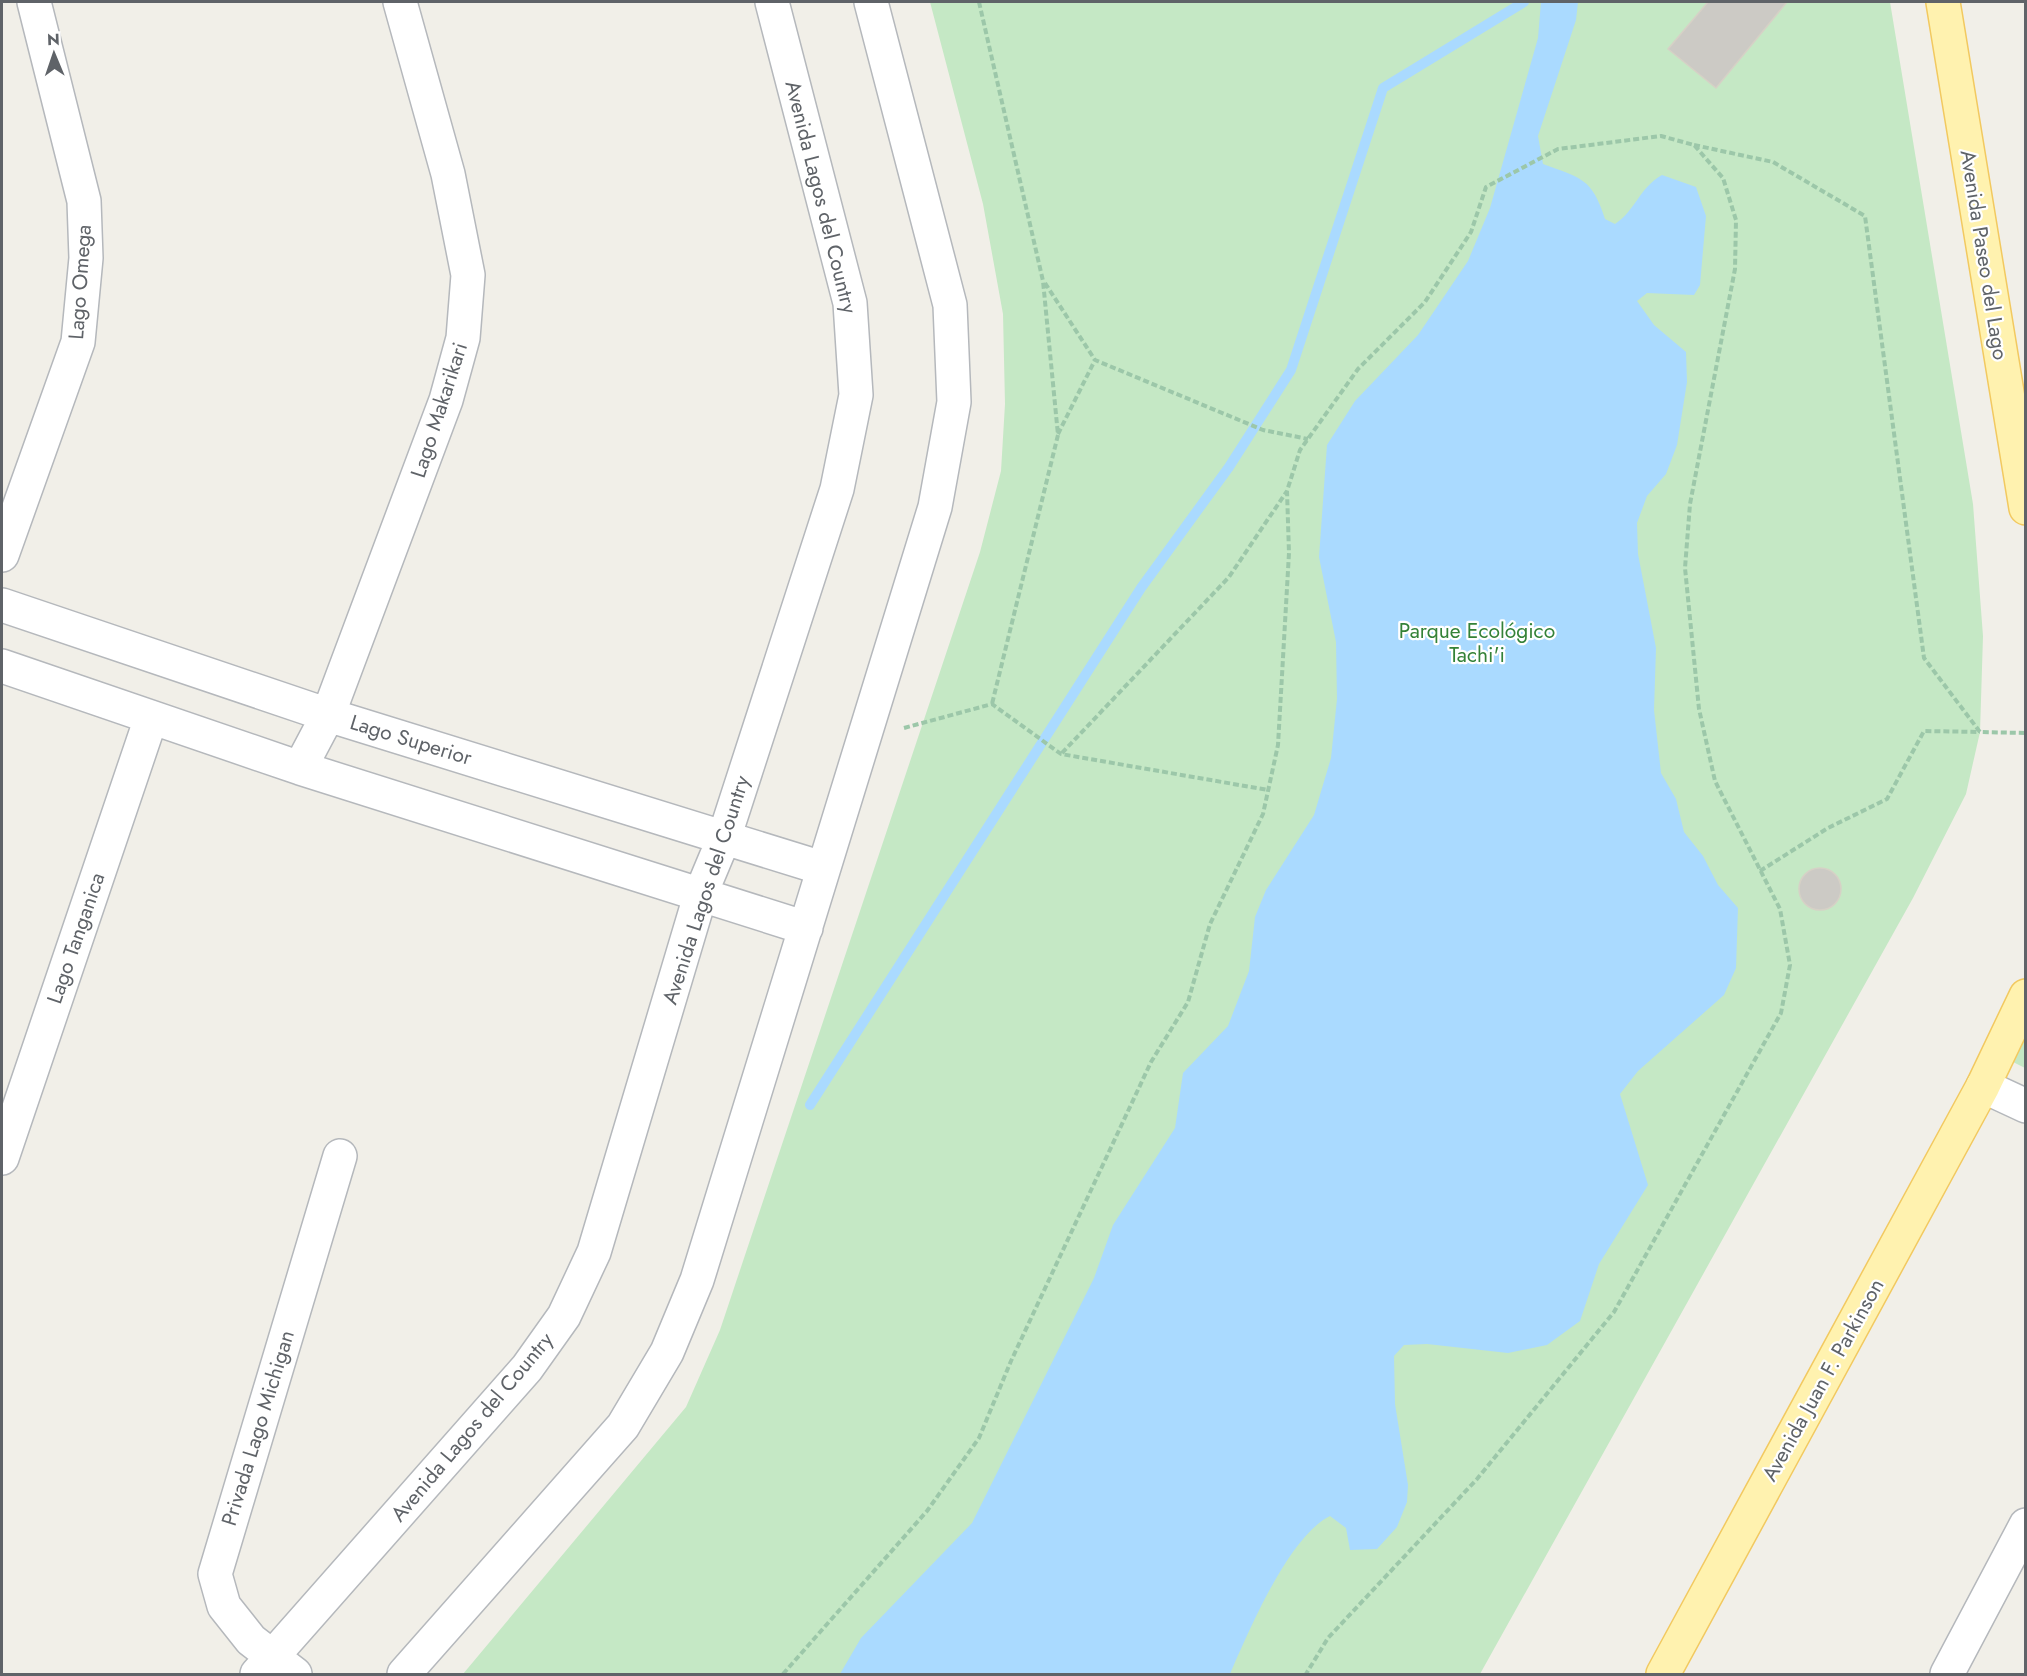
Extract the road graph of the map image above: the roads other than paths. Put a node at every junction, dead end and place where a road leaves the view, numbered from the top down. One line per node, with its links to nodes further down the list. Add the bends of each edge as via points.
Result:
1 (34, 2): 7 (street, Lago Omega, via 84,201 86,258 78,342)
2 (400, 2): 10 (street, Lago Makarikari, via 448,174 468,275 464,328 446,400)
3 (772, 2): 13 (street, Avenida Lagos del Country, via 850,303 856,395 837,489)
4 (871, 2): 14 (street, via 950,305 954,402 935,507)
5 (1943, 2): 6 (main road, Avenida Paseo del Lago)
6 (2025, 508)
7 (2, 555)
8 (2, 605): 10 (street, Lago Superior)
9 (2, 666): 11 (street)
10 (328, 715): 12 (street, Lago Makarikari); 13 (street, Lago Superior)
11 (151, 718): 12 (street); 21 (street, Lago Tanganica)
12 (300, 768): 15 (street)
13 (724, 838): 14 (street, Lago Superior); 15 (street, Avenida Lagos del Country)
14 (822, 868): 16 (street)
15 (700, 893): 16 (street); 23 (street, Avenida Lagos del Country, via 594,1252 564,1316 527,1368)
16 (806, 928): 24 (street, via 698,1280 667,1352 623,1426)
17 (2025, 996): 18 (main road)
18 (1983, 1086): 19 (street); 25 (main road, Avenida Juan F. Parkinson)
19 (2025, 1106)
20 (340, 1156): 23 (street, Privada Lago Michigan, via 215,1574 224,1606)
21 (2, 1158)
22 (2025, 1526): 26 (street)
23 (275, 1668)
24 (404, 1674)
25 (1663, 1674)
26 (1947, 1674)

